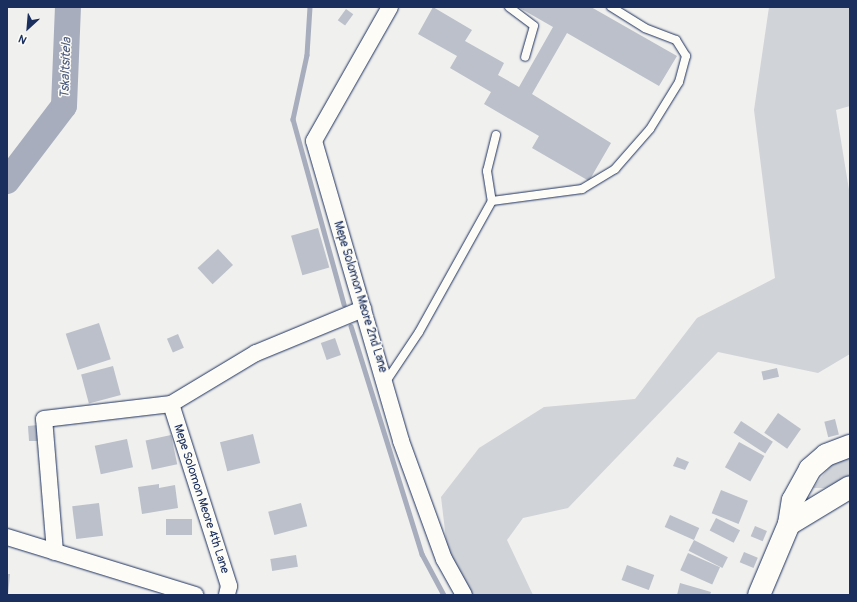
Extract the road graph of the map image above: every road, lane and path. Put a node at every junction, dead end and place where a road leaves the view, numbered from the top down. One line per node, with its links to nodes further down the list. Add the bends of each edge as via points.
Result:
1 (390, 7): 7 (street, Mepe Solomon Meore 2nd Lane, via 314,140)
2 (509, 7): 4 (lane, via 534,26)
3 (611, 7): 6 (lane, via 645,28 676,40 686,56 680,82 650,129 615,169 582,189)
4 (526, 57)
5 (496, 136): 6 (lane, via 487,171)
6 (492, 200): 8 (lane, via 419,332)
7 (363, 309): 8 (street, Mepe Solomon Meore 2nd Lane); 9 (street, via 256,353)
8 (385, 383): 17 (street, Mepe Solomon Meore 2nd Lane, via 401,441 444,559)
9 (171, 404): 14 (street, via 44,419); 16 (street, Mepe Solomon Meore 4th Lane, via 229,586)
10 (850, 446): 12 (main road, via 826,455 810,469 794,500)
11 (850, 487): 12 (main road)
12 (789, 524): 18 (main road)
13 (7, 537): 14 (street)
14 (55, 552): 15 (street)
15 (194, 595)
16 (227, 595)
17 (464, 595)
18 (758, 595)

